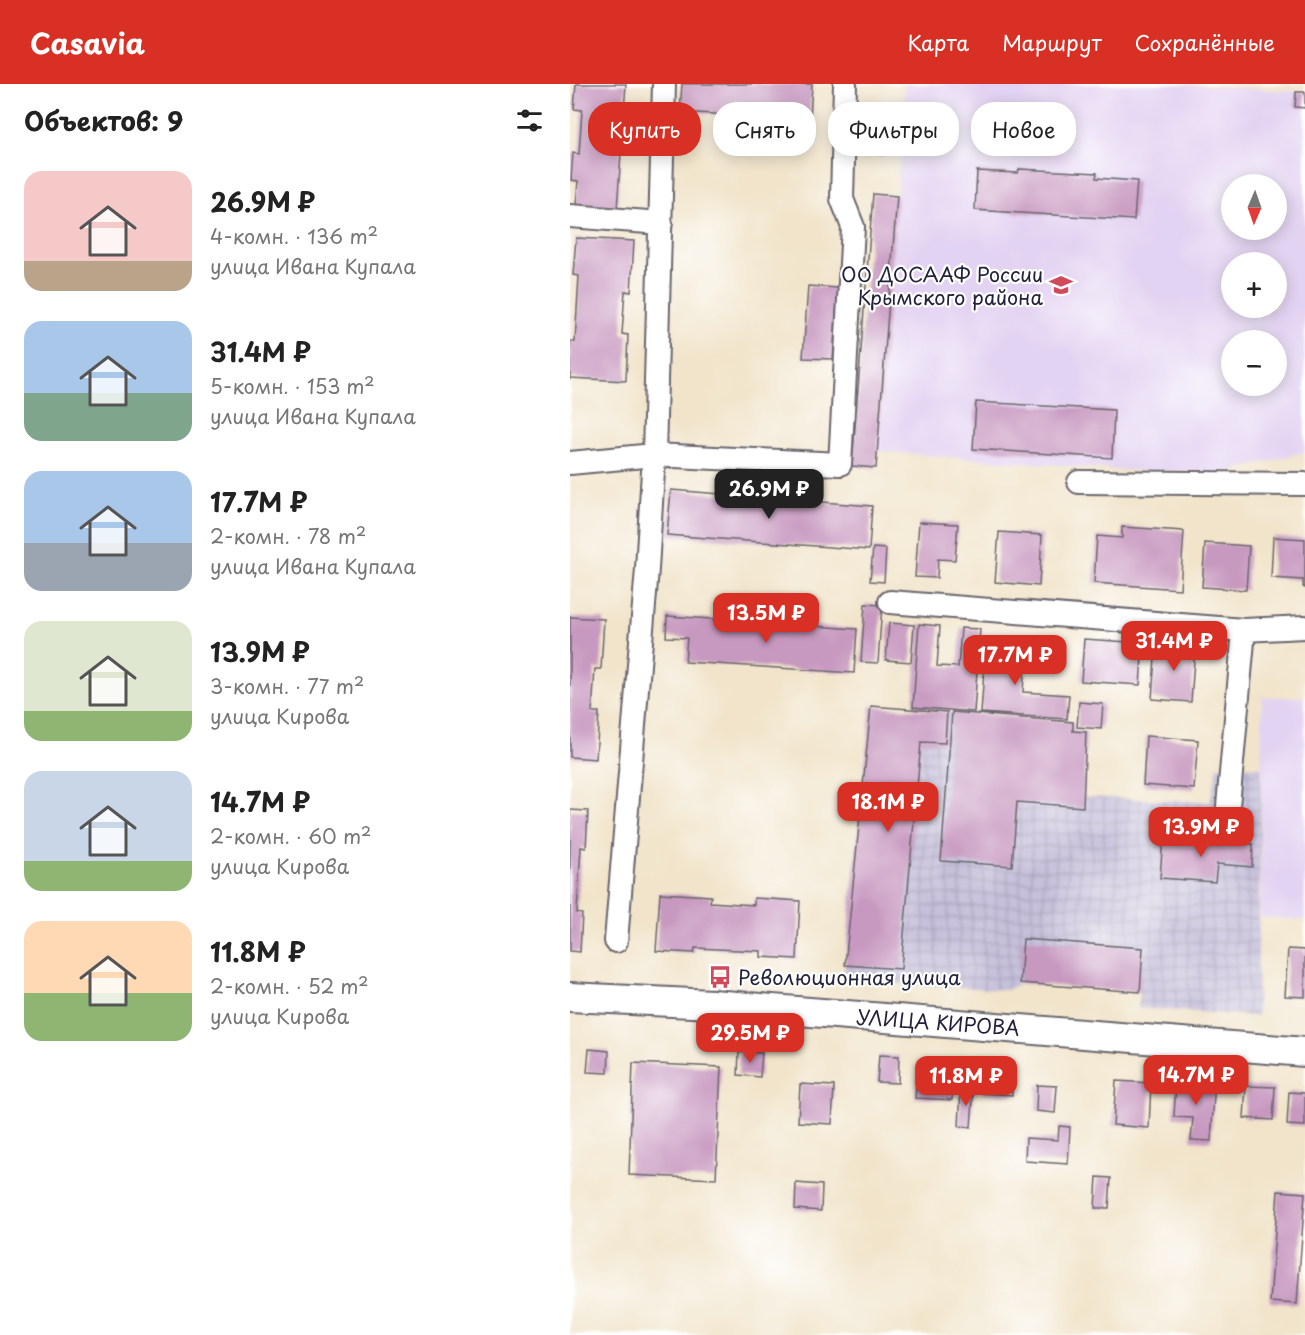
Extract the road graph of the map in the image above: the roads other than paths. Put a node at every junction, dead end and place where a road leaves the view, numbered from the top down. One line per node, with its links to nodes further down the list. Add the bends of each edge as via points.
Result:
1 (664, 84): 4 (street)
2 (845, 84): 5 (street, via 842,200 853,226 840,464)
3 (570, 216): 4 (street)
4 (661, 223): 5 (street)
5 (654, 455): 6 (street); 13 (street)
6 (570, 463)
7 (1078, 482): 8 (street)
8 (1305, 484)
9 (890, 602): 11 (street)
10 (1305, 627): 11 (street)
11 (1244, 630): 12 (street)
12 (1227, 817)
13 (616, 941)
14 (570, 997): 15 (main road, УЛИЦА КИРОВА, via 712,1004)
15 (1305, 1052)

